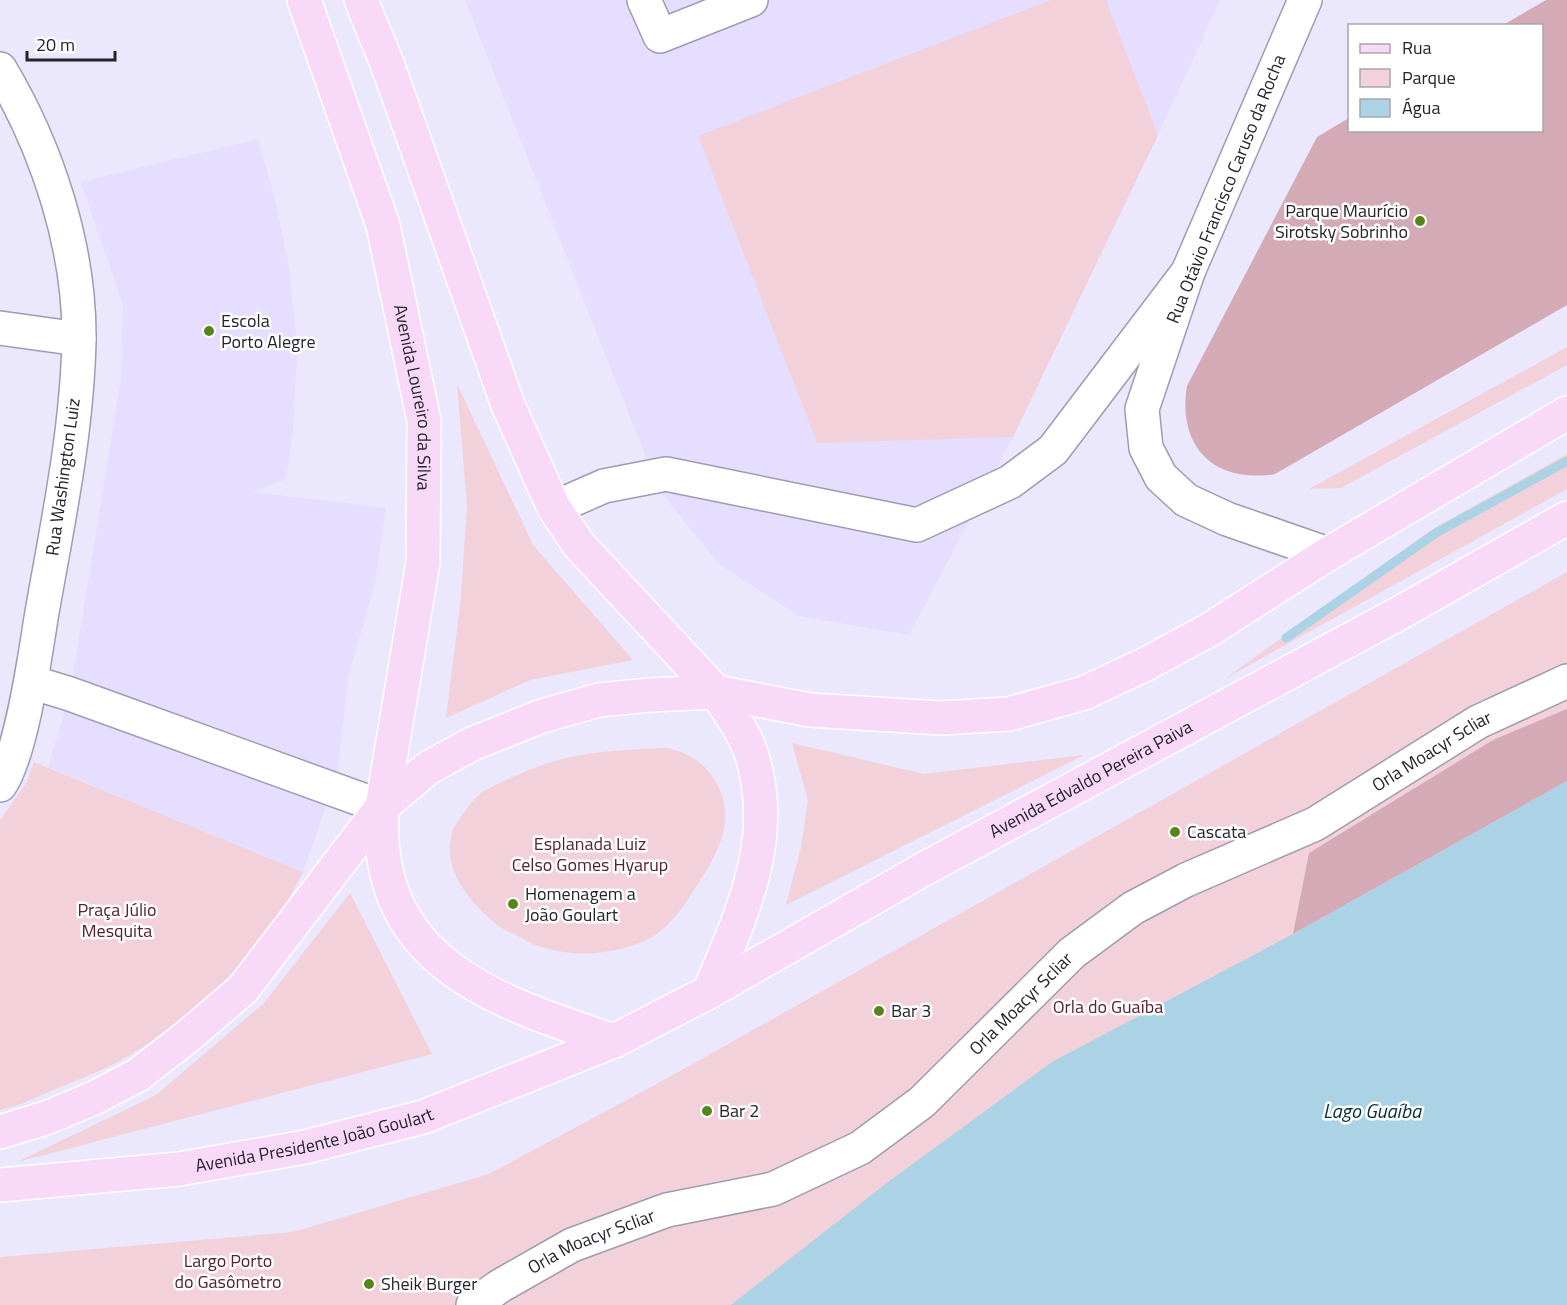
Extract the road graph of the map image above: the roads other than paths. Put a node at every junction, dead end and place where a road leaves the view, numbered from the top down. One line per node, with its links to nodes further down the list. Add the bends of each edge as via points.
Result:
1 (304, 0): 18 (main road, Avenida Loureiro da Silva, via 383,225 424,421 423,562)
2 (361, 0): 11 (main road, via 508,405)
3 (644, 0): 4 (street, via 660,36)
4 (751, 0)
5 (1305, 0): 7 (street, Rua Otávio Francisco Caruso da Rocha)
6 (0, 69): 9 (street, Rua Washington Luiz, via 46,165 62,218 75,278)
7 (1188, 272): 11 (street, via 1053,450 1010,482 917,525 666,474 604,486); 13 (street, Rua Otávio Francisco Caruso da Rocha, via 1142,409 1146,448 1161,477 1186,500 1227,519)
8 (0, 328): 9 (street)
9 (79, 339): 15 (street, Rua Washington Luiz, via 72,436)
10 (1567, 413): 13 (main road)
11 (554, 508): 16 (main road, via 579,545)
12 (1567, 518): 19 (main road, Avenida Edvaldo Pereira Paiva, via 1406,610 922,870)
13 (1328, 554): 16 (main road, via 1209,630 1146,664 1084,693 1009,714 941,718 810,710)
14 (1567, 681): 23 (street, Orla Moacyr Scliar, via 1478,722 1315,824 1186,880 1133,908 1072,953 922,1102 860,1148 773,1189 667,1210 572,1245)
15 (31, 682): 17 (street, Rua Washington Luiz); 18 (street)
16 (716, 692): 18 (main road, via 599,700 542,716 472,744 428,768); 19 (main road, via 752,754 762,801 759,853 746,905)
17 (0, 784)
18 (382, 807): 20 (main road, Avenida Loureiro da Silva, via 380,842 385,871 395,899 419,939 471,983 499,998); 21 (main road, via 243,989 138,1075 56,1114)
19 (709, 993): 20 (main road, Avenida Edvaldo Pereira Paiva)
20 (614, 1041): 22 (main road, Avenida Presidente João Goulart, via 423,1117 305,1147 179,1169)
21 (0, 1132)
22 (0, 1185)
23 (473, 1305)

